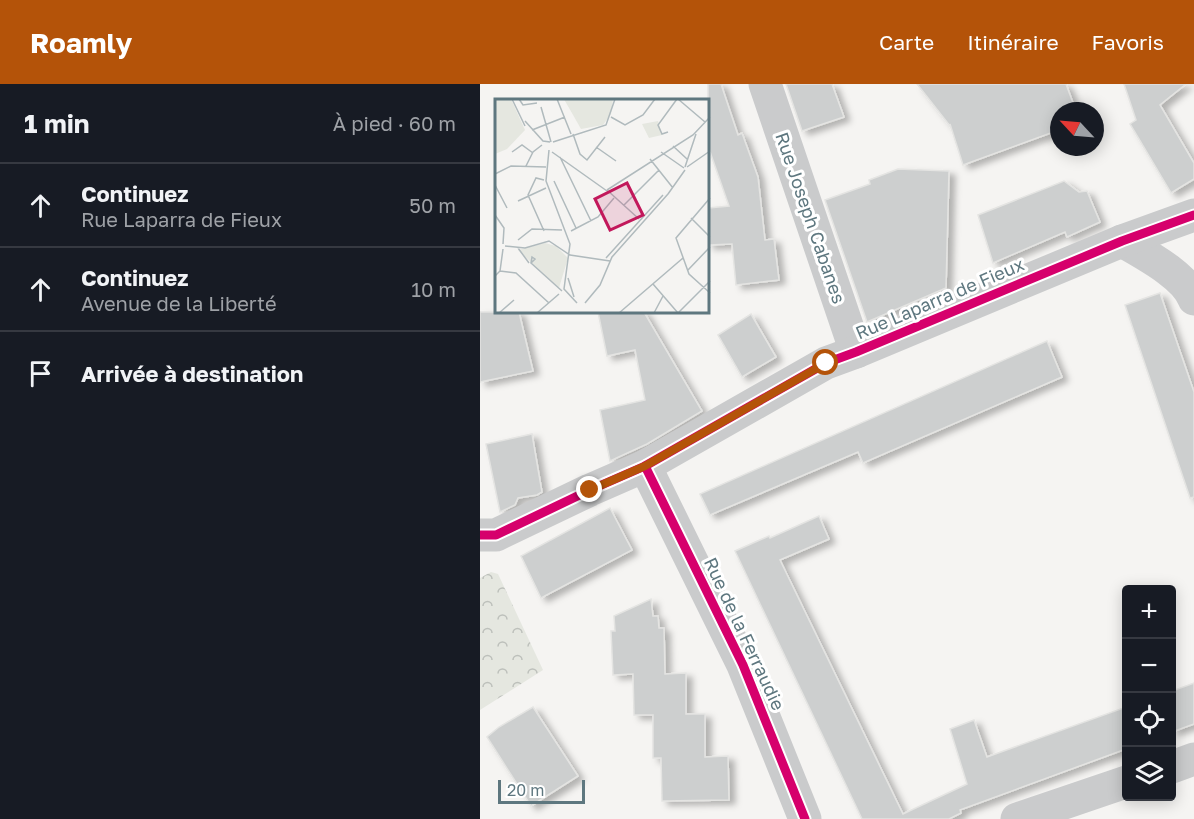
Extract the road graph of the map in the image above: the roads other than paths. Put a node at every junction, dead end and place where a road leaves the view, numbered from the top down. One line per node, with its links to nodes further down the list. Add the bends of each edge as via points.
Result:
1 (765, 84): 5 (street, Rue Joseph Cabanes)
2 (1194, 215): 3 (street, Rue Laparra de Fieux)
3 (1122, 241): 4 (street, via 1164,266 1191,291); 5 (street, Rue Laparra de Fieux)
4 (1194, 299)
5 (856, 352): 6 (street, Rue Laparra de Fieux, via 826,363)
6 (645, 466): 7 (street, Rue Laparra de Fieux); 11 (street, Rue de la Ferraudie, via 743,665)
7 (485, 538)
8 (1194, 759): 9 (street)
9 (1176, 766)
10 (1122, 783): 12 (street)
11 (805, 819)
12 (1017, 819)

